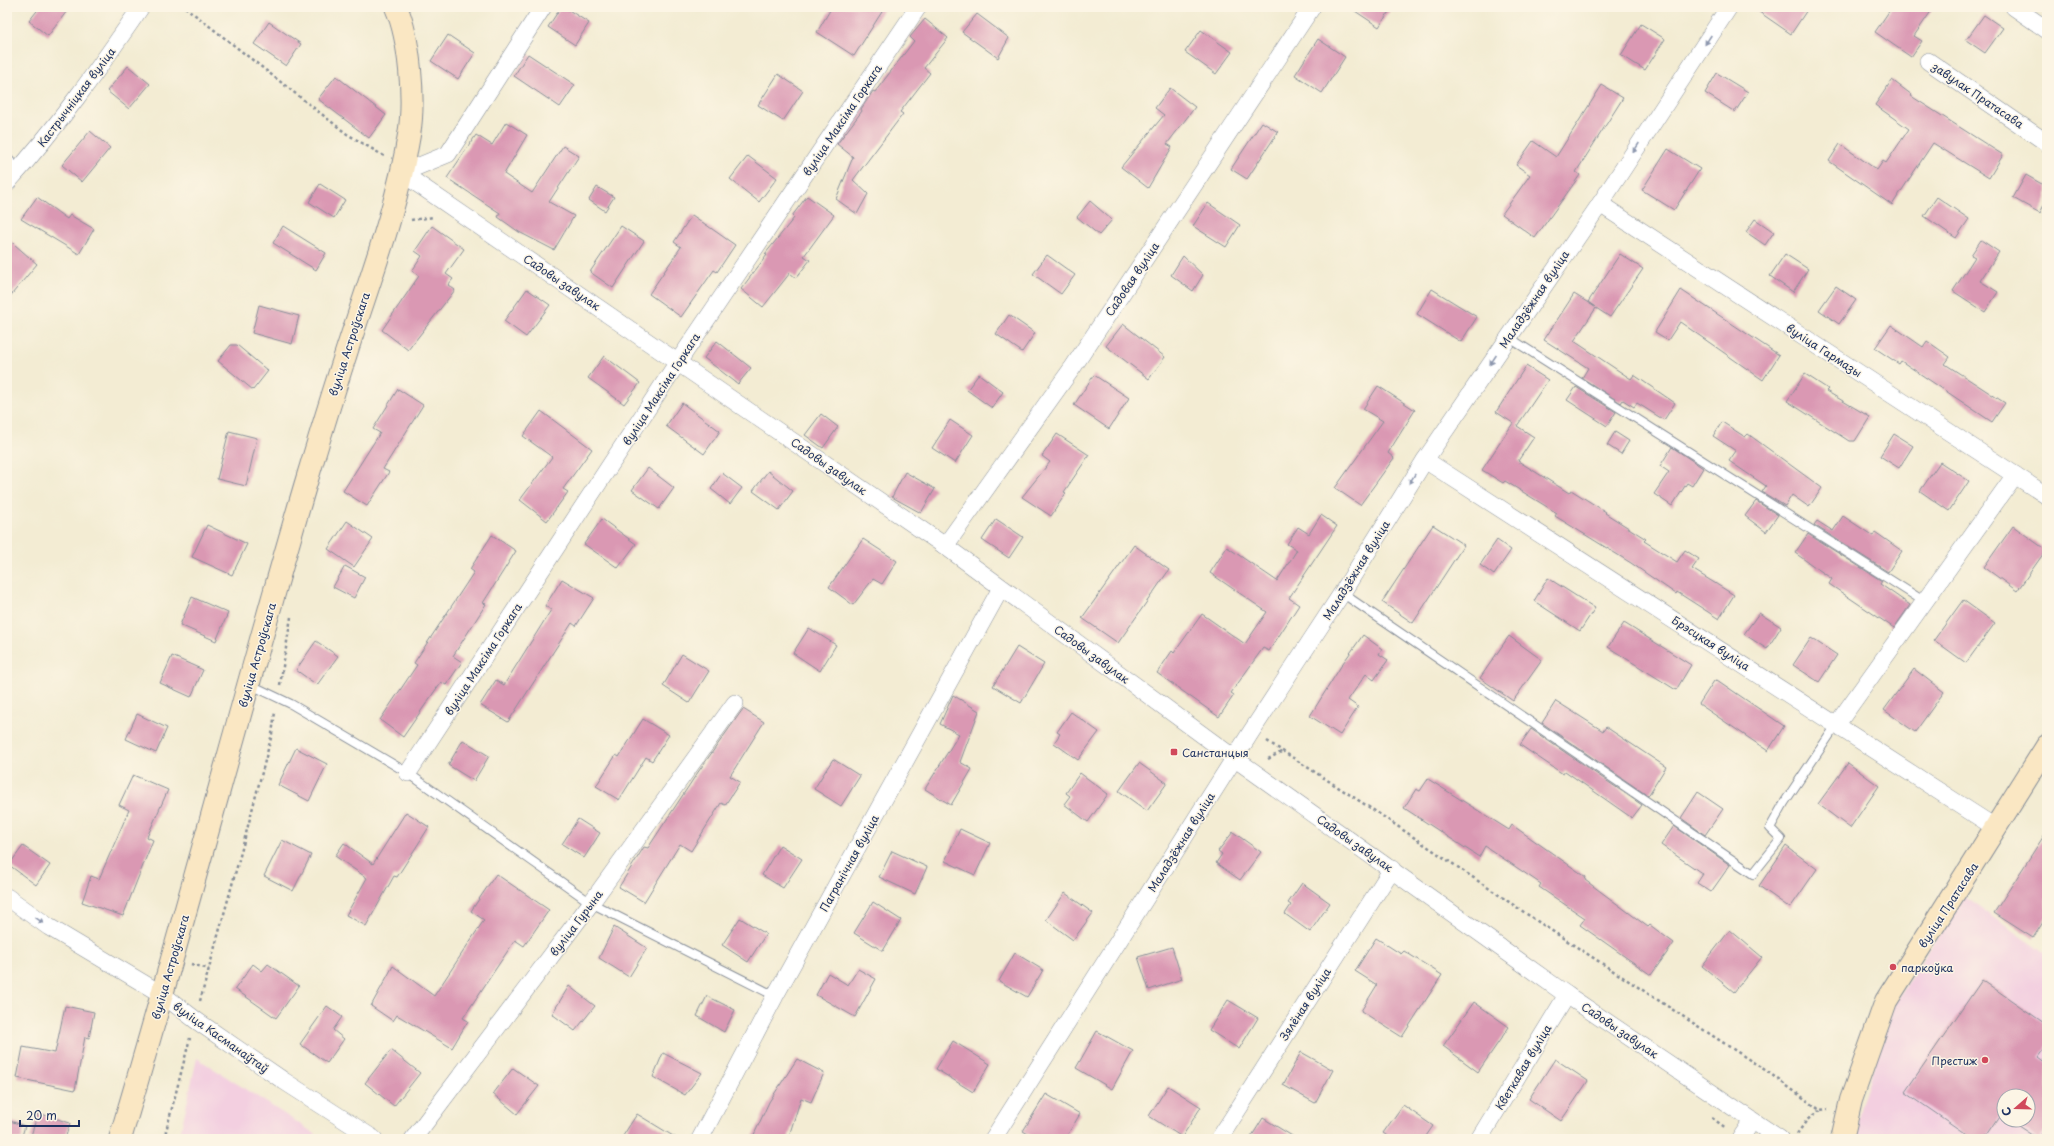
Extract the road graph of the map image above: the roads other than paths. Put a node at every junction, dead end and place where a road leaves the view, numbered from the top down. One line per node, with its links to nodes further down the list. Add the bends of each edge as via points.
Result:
1 (141, 7): 13 (street, Кастрычніцкая вуліца, via 90,82 50,134)
2 (396, 7): 12 (street, вуліца Астроўскага, via 402,21 410,77 410,132)
3 (543, 7): 12 (street, via 448,154)
4 (918, 7): 16 (street, вуліца Максіма Горкага)
5 (1312, 7): 20 (street, Садовая вуліца, via 1073,367)
6 (1729, 7): 14 (street, Маладзёжная вуліца, one-way to 14)
7 (2014, 7): 8 (street)
8 (2047, 30)
9 (1928, 61): 10 (street, завулак Пратасава)
10 (2047, 143)
11 (7, 157): 13 (lane)
12 (396, 165): 16 (street, Садовы завулак); 24 (street, вуліца Астроўскага, via 389,222 306,484)
13 (12, 177)
14 (1600, 204): 15 (street, Маладзёжная вуліца); 18 (street, вуліца Гармазы)
15 (1508, 338): 17 (street, Маладзёжная вуліца, one-way to 17); 23 (lane)
16 (678, 362): 20 (street, Садовы завулак); 29 (street, вуліца Максіма Горкага)
17 (1425, 460): 22 (street, Маладзёжная вуліца, one-way to 22); 26 (street, Брэсцкая вуліца)
18 (2015, 475): 19 (street, вуліца Гармазы); 23 (street)
19 (2047, 496)
20 (945, 546): 21 (street, Садовы завулак)
21 (1001, 588): 28 (street, Садовы завулак); 36 (street, Пагранічная вуліца)
22 (1342, 593): 26 (lane, via 1753,874 1781,838 1770,828); 28 (street, Маладзёжная вуліца)
23 (1925, 602): 26 (street)
24 (248, 683): 29 (lane); 34 (street, вуліца Астроўскага)
25 (735, 703): 33 (street, вуліца Гурына)
26 (1837, 724): 30 (street, Брэсцкая вуліца)
27 (2047, 746): 30 (street, вуліца Пратасава)
28 (1234, 758): 31 (street, Садовы завулак); 43 (street, Маладзёжная вуліца)
29 (408, 773): 33 (lane)
30 (1996, 828): 47 (street, вуліца Пратасава, via 1886,1001 1851,1100)
31 (1392, 869): 35 (street, Садовы завулак); 44 (street, Зялёная вуліца)
32 (7, 897): 34 (street, вуліца Касманаўтаў, one-way to 34, via 49,927)
33 (591, 903): 36 (lane); 41 (street, вуліца Гурына)
34 (163, 995): 39 (street, вуліца Астроўскага); 40 (street, вуліца Касманаўтаў, via 284,1081)
35 (1566, 995): 37 (street, Садовы завулак); 45 (street, Кветкавая вуліца)
36 (775, 996): 42 (street, Пагранічная вуліца)
37 (1752, 1122): 38 (street); 46 (street, Садовы завулак)
38 (1734, 1135)
39 (120, 1139)
40 (374, 1139)
41 (413, 1139)
42 (700, 1139)
43 (993, 1139)
44 (1219, 1139)
45 (1479, 1139)
46 (1780, 1139)
47 (1842, 1139)

